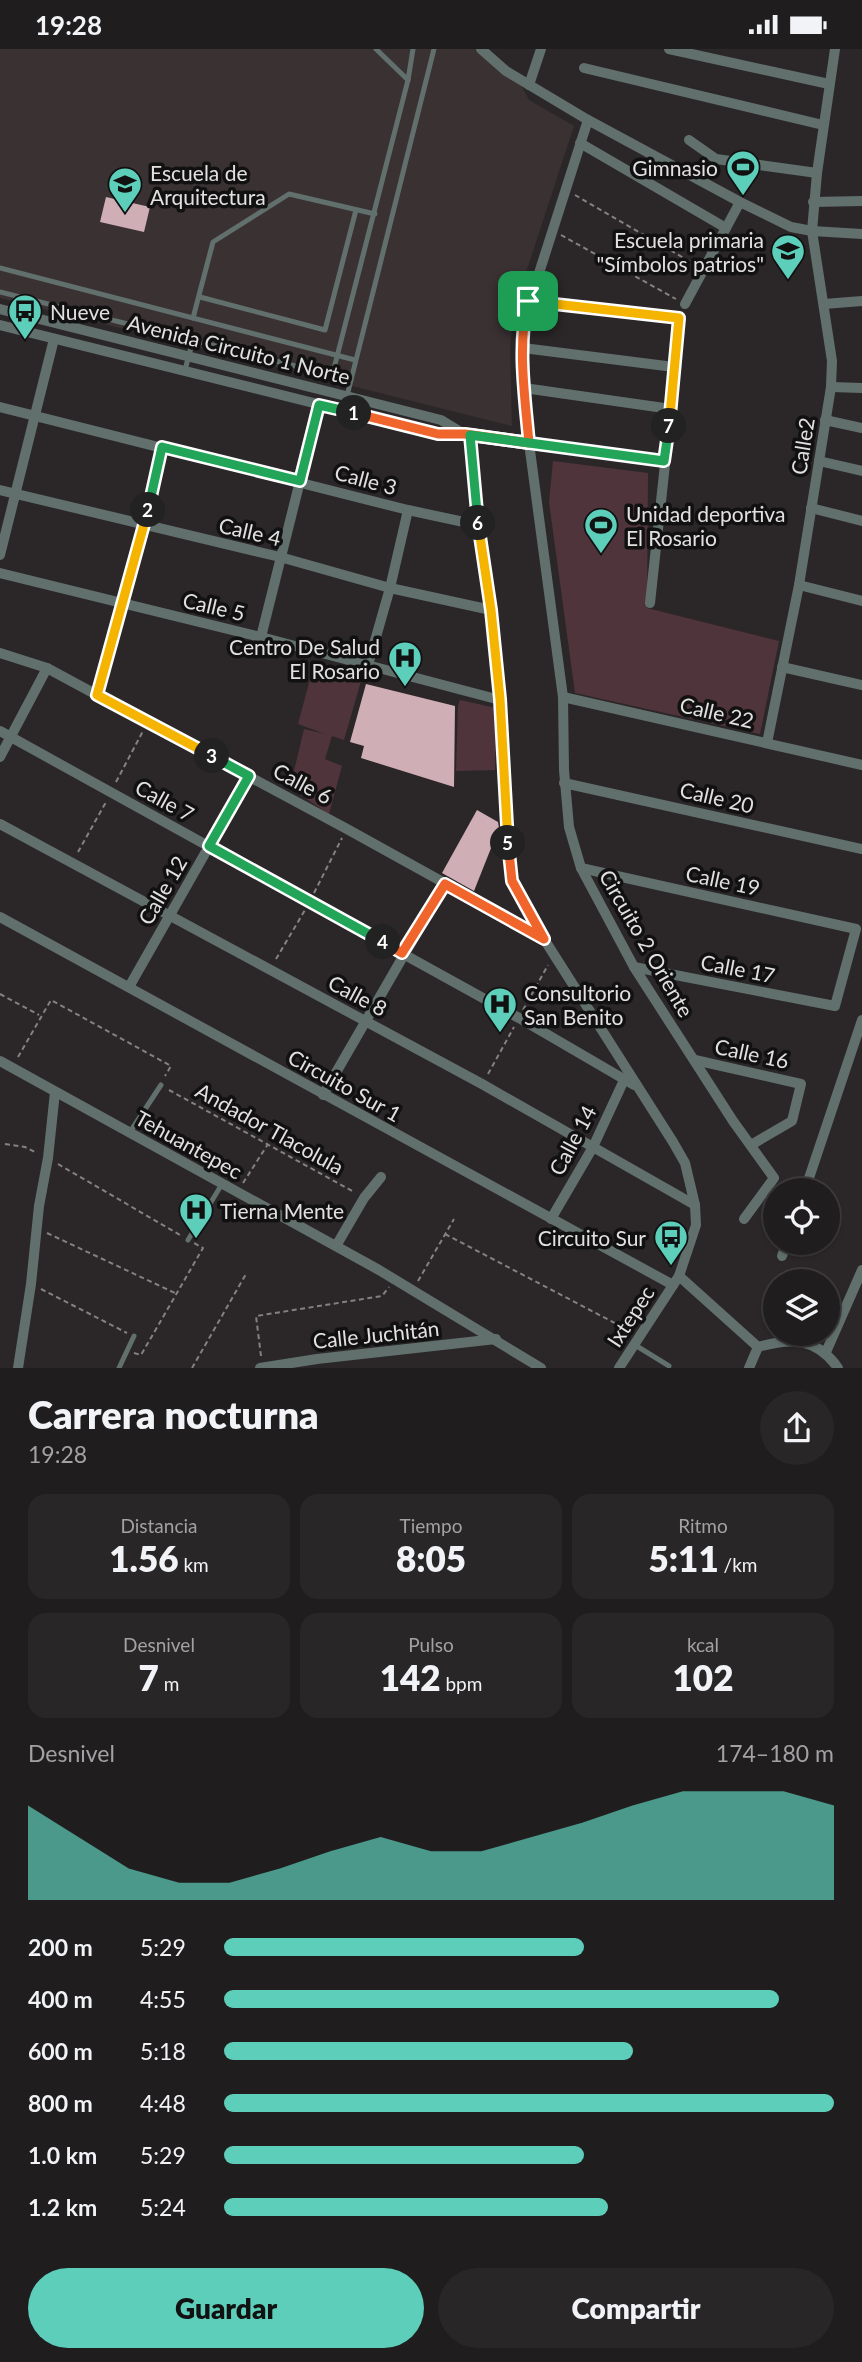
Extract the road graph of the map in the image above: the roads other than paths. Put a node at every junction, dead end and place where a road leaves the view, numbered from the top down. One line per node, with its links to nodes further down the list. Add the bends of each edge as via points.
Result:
1 (376, 49): 9 (lane)
2 (413, 49): 9 (lane)
3 (434, 49): 21 (lane)
4 (481, 49): 10 (street, via 506,71)
5 (541, 49): 10 (street)
6 (669, 49): 11 (street)
7 (835, 49): 11 (street, Calle2)
8 (583, 68): 13 (street)
9 (408, 80): 18 (lane)
10 (531, 80): 12 (street)
11 (829, 84): 13 (street, Calle2)
12 (588, 120): 15 (street, Circuito 2 Oriente); 19 (street)
13 (824, 125): 16 (street, Calle2)
14 (689, 140): 16 (street, via 716,159)
15 (580, 143): 24 (street); 39 (street, Circuito 2 Oriente, via 528,301)
16 (817, 173): 20 (street, Calle2)
17 (862, 201): 20 (street)
18 (378, 202): 21 (lane); 23 (lane)
19 (740, 202): 24 (street); 25 (street, via 791,227)
20 (813, 202): 25 (street, Calle2)
21 (394, 206): 42 (lane)
22 (355, 210): 23 (lane); 29 (lane, via 289,194 213,242); 29 (lane, via 325,330)
23 (375, 214): 40 (lane)
24 (726, 228): 31 (street)
25 (812, 231): 26 (street); 32 (street, Calle2)
26 (862, 234)
27 (0, 268): 34 (lane)
28 (0, 292): 38 (lane)
29 (200, 297): 34 (lane)
30 (862, 301): 32 (street)
31 (685, 304)
32 (824, 304): 47 (street, Calle2)
33 (0, 309): 41 (street, Avenida Circuito 1 Norte)
34 (193, 318): 40 (lane)
35 (679, 318): 43 (street)
36 (0, 325): 37 (street, Avenida Circuito 1 Norte)
37 (54, 339): 44 (street, Avenida Circuito 1 Norte); 54 (street)
38 (193, 339): 41 (lane); 45 (lane)
39 (523, 348): 43 (street); 48 (street, Circuito 2 Oriente)
40 (337, 355): 42 (lane); 45 (lane)
41 (188, 357): 44 (lane); 50 (street, Avenida Circuito 1 Norte)
42 (355, 360): 46 (lane)
43 (674, 367): 53 (street)
44 (184, 371): 51 (street, Avenida Circuito 1 Norte)
45 (332, 376): 46 (lane)
46 (351, 380): 50 (lane)
47 (831, 387): 49 (street); 55 (street, Calle2)
48 (524, 388): 53 (street); 58 (street, Circuito 2 Oriente)
49 (862, 388)
50 (347, 396): 57 (street, Avenida Circuito 1 Norte, via 441,420)
51 (319, 405): 57 (street, Avenida Circuito 1 Norte, via 438,434); 62 (street)
52 (0, 408): 54 (street, Calle 3)
53 (671, 409): 59 (street)
54 (33, 416): 62 (street, Calle 3); 64 (street)
55 (825, 420): 56 (street); 60 (street, Calle2)
56 (862, 428)
57 (467, 435): 58 (street); 68 (street)
58 (529, 443): 59 (street); 83 (street, Circuito 2 Oriente)
59 (664, 461): 75 (street)
60 (819, 461): 61 (street); 65 (street, Calle2)
61 (862, 471)
62 (300, 481): 66 (street, Calle 3); 70 (street)
63 (0, 490): 64 (street, Calle 4)
64 (15, 494): 69 (street); 70 (street, Calle 4)
65 (811, 508): 67 (street); 72 (street, Calle2)
66 (408, 510): 68 (street, Calle 3); 73 (street)
67 (862, 521)
68 (478, 525): 76 (street)
69 (0, 555)
70 (280, 557): 73 (street, Calle 4); 77 (street)
71 (0, 573): 77 (street, Calle 5)
72 (799, 585): 74 (street); 80 (street, Calle2)
73 (390, 588): 76 (street, Calle 4); 79 (street)
74 (862, 601)
75 (650, 603)
76 (491, 610): 84 (street)
77 (261, 637): 79 (street, Calle 5)
78 (0, 653): 81 (street, Calle 6)
79 (368, 665): 84 (street, Calle 5)
80 (782, 667): 82 (street); 87 (street, Calle2)
81 (47, 668): 86 (street); 90 (street, Calle 6)
82 (862, 685)
83 (564, 697): 87 (street, Calle 22); 91 (street, Circuito 2 Oriente)
84 (500, 699): 99 (street, via 512,881)
85 (0, 730): 86 (street, Calle 7)
86 (11, 737): 88 (street); 93 (street, Calle 7)
87 (767, 743): 89 (street, Calle 22)
88 (0, 757)
89 (862, 765)
90 (249, 776): 93 (street, Calle 12); 96 (street, Calle 6)
91 (564, 783): 94 (street, Calle 20); 95 (street, Circuito 2 Oriente, via 569,827)
92 (0, 824): 97 (street, Calle 8)
93 (209, 846): 97 (street, Calle 12); 100 (street, Calle 7)
94 (862, 849)
95 (581, 868): 101 (street, Circuito 2 Oriente); 103 (street, Calle 19, via 856,929)
96 (445, 884): 99 (street, Calle 6); 100 (street)
97 (169, 916): 102 (street, Calle 12); 104 (street, Calle 8)
98 (0, 917): 102 (street, Circuito Sur 1)
99 (544, 939): 110 (street)
100 (402, 953): 104 (street); 108 (street, Calle 7)
101 (634, 967): 103 (street, Calle 17); 106 (street, Circuito 2 Oriente)
102 (129, 987): 112 (street, Circuito Sur 1)
103 (835, 1006)
104 (365, 1020): 112 (street); 115 (street, Calle 8)
105 (862, 1020): 117 (street)
106 (695, 1060): 114 (street, Circuito 2 Oriente); 114 (street, Calle 16, via 801,1084 792,1121)
107 (0, 1061): 111 (street, Tehuantepec)
108 (625, 1078): 110 (street, Calle 7); 115 (street, Calle 14)
109 (160, 1085): 113 (lane)
110 (640, 1089): 119 (street, via 685,1163)
111 (55, 1092): 113 (street, Tehuantepec); 133 (street)
112 (323, 1095): 120 (street, Circuito Sur 1)
113 (130, 1132): 118 (street, Tehuantepec)
114 (751, 1145): 121 (street, Circuito 2 Oriente, via 774,1178)
115 (593, 1147): 119 (street, Calle 8); 120 (street, Calle 14)
116 (381, 1177): 123 (street)
117 (808, 1178)
118 (222, 1184): 122 (lane); 123 (street, Tehuantepec)
119 (695, 1205): 125 (street, Ixtepec, via 696,1225)
120 (551, 1219): 125 (street, Circuito Sur 1)
121 (744, 1219)
122 (188, 1240)
123 (336, 1246): 127 (street, Tehuantepec)
124 (862, 1270): 130 (street)
125 (676, 1281): 128 (street, Ixtepec); 129 (street, Circuito Sur 1)
126 (134, 1336): 134 (lane)
127 (496, 1339): 131 (street, Calle Juchitán); 136 (street, Tehuantepec)
128 (638, 1341): 132 (lane); 137 (street, Ixtepec)
129 (758, 1347): 130 (street, via 799,1341); 138 (street)
130 (826, 1352): 139 (street)
131 (318, 1363): 135 (street, Calle Juchitán)
132 (669, 1366)
133 (18, 1368)
134 (119, 1368)
135 (261, 1368)
136 (541, 1368)
137 (619, 1368)
138 (749, 1368)
139 (838, 1368)

